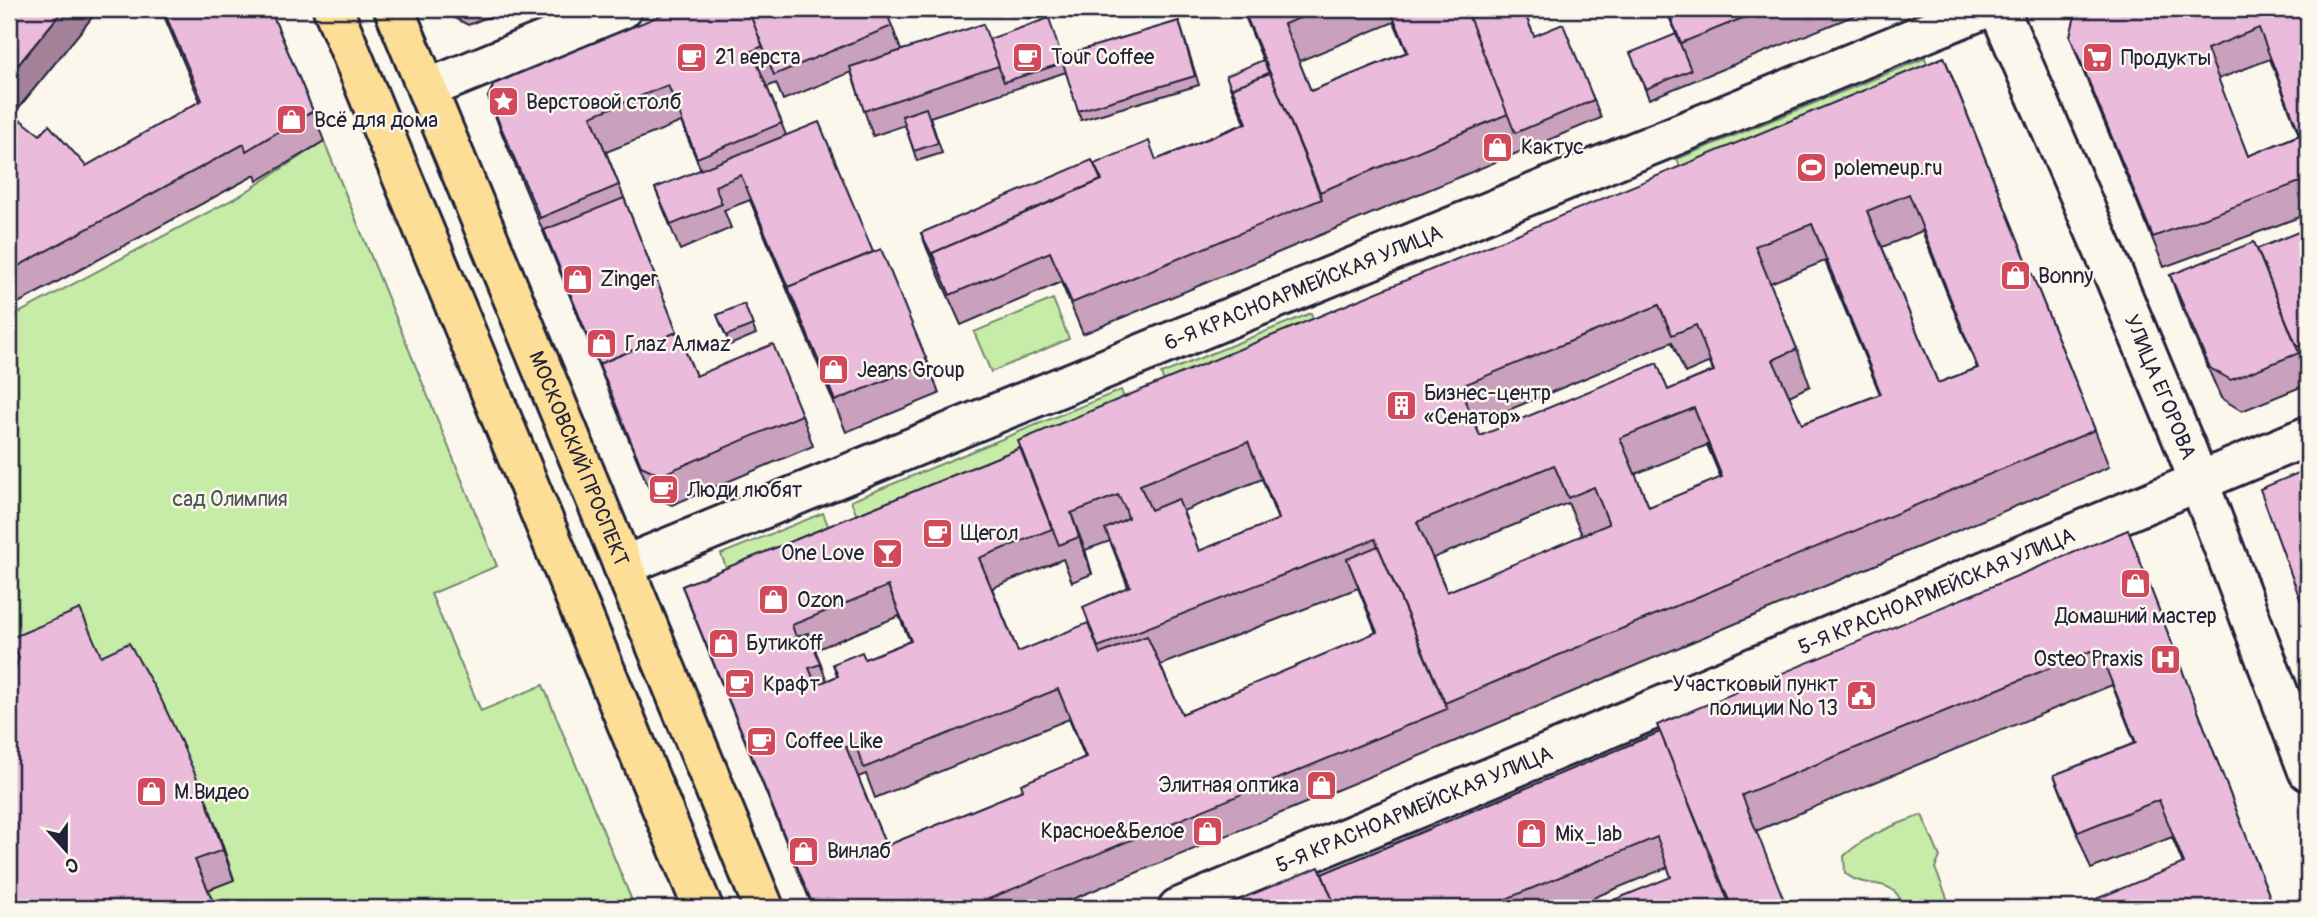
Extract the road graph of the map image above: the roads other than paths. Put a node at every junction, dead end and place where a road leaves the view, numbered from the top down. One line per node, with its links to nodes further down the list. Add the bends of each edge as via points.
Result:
1 (333, 9): 11 (main road)
2 (394, 9): 6 (main road, МОСКОВСКИЙ ПРОСПЕКТ)
3 (622, 9): 6 (street)
4 (1984, 9): 9 (street, 6-Я КРАСНОАРМЕЙСКАЯ УЛИЦА)
5 (1999, 9): 8 (street, УЛИЦА ЕГОРОВА)
6 (427, 89): 9 (main road, МОСКОВСКИЙ ПРОСПЕКТ)
7 (2308, 436): 8 (street, 5-Я КРАСНОАРМЕЙСКАЯ УЛИЦА)
8 (2199, 482): 10 (street, УЛИЦА ЕГОРОВА); 13 (street, 5-Я КРАСНОАРМЕЙСКАЯ УЛИЦА)
9 (624, 566): 12 (main road, МОСКОВСКИЙ ПРОСПЕКТ)
10 (2308, 771)
11 (703, 908)
12 (764, 908)
13 (1178, 908)

